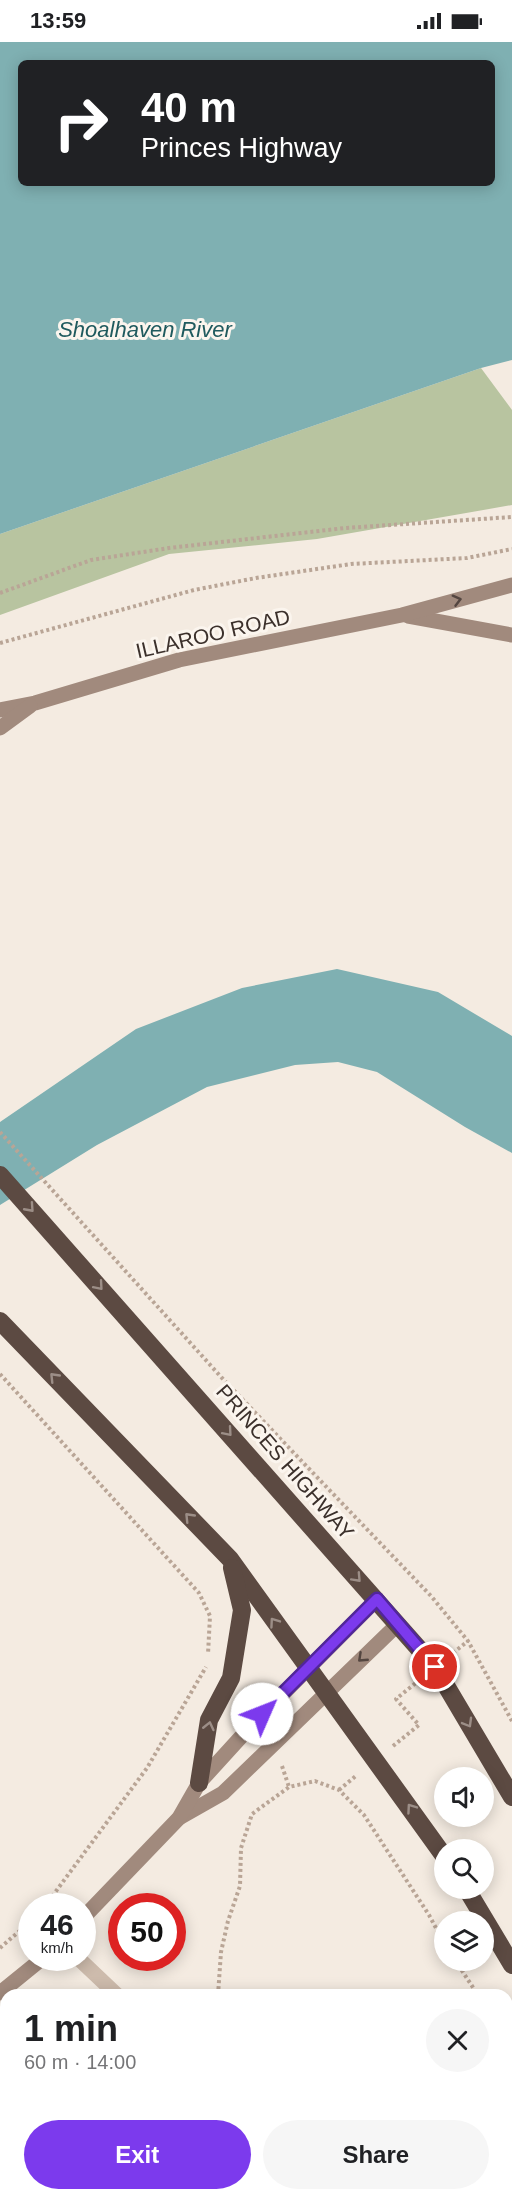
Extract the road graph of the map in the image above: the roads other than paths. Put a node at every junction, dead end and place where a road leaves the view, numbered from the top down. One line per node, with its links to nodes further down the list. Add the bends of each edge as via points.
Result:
1 (512, 585): 2 (main road, ILLAROO ROAD, one-way to 1)
2 (402, 615): 3 (main road, ILLAROO ROAD); 4 (main road, ILLAROO ROAD, via 179,660)
3 (512, 635)
4 (35, 703): 5 (main road, ILLAROO ROAD); 6 (main road, ILLAROO ROAD)
5 (0, 710)
6 (0, 728)
7 (0, 1175): 10 (highway, PRINCES HIGHWAY, one-way to 10)
8 (0, 1321): 9 (highway, one-way to 8)
9 (230, 1559): 12 (highway, one-way to 9); 14 (highway, one-way to 9, via 209,1720 231,1678 242,1610)
10 (377, 1599): 11 (highway, PRINCES HIGHWAY); 12 (main road)
11 (398, 1624): 13 (main road, one-way to 13); 15 (highway, PRINCES HIGHWAY, one-way to 15, via 435,1667)
12 (308, 1669): 13 (highway); 14 (main road)
13 (326, 1693): 16 (main road, via 223,1793); 17 (highway, one-way to 13)
14 (199, 1783): 16 (main road)
15 (512, 1797)
16 (179, 1818): 19 (main road)
17 (434, 1842)
18 (473, 1899): 20 (highway)
19 (96, 1904)
20 (512, 1965)
21 (27, 1971): 23 (main road)
22 (92, 1971): 24 (street)
23 (5, 1989)
24 (111, 1989)

